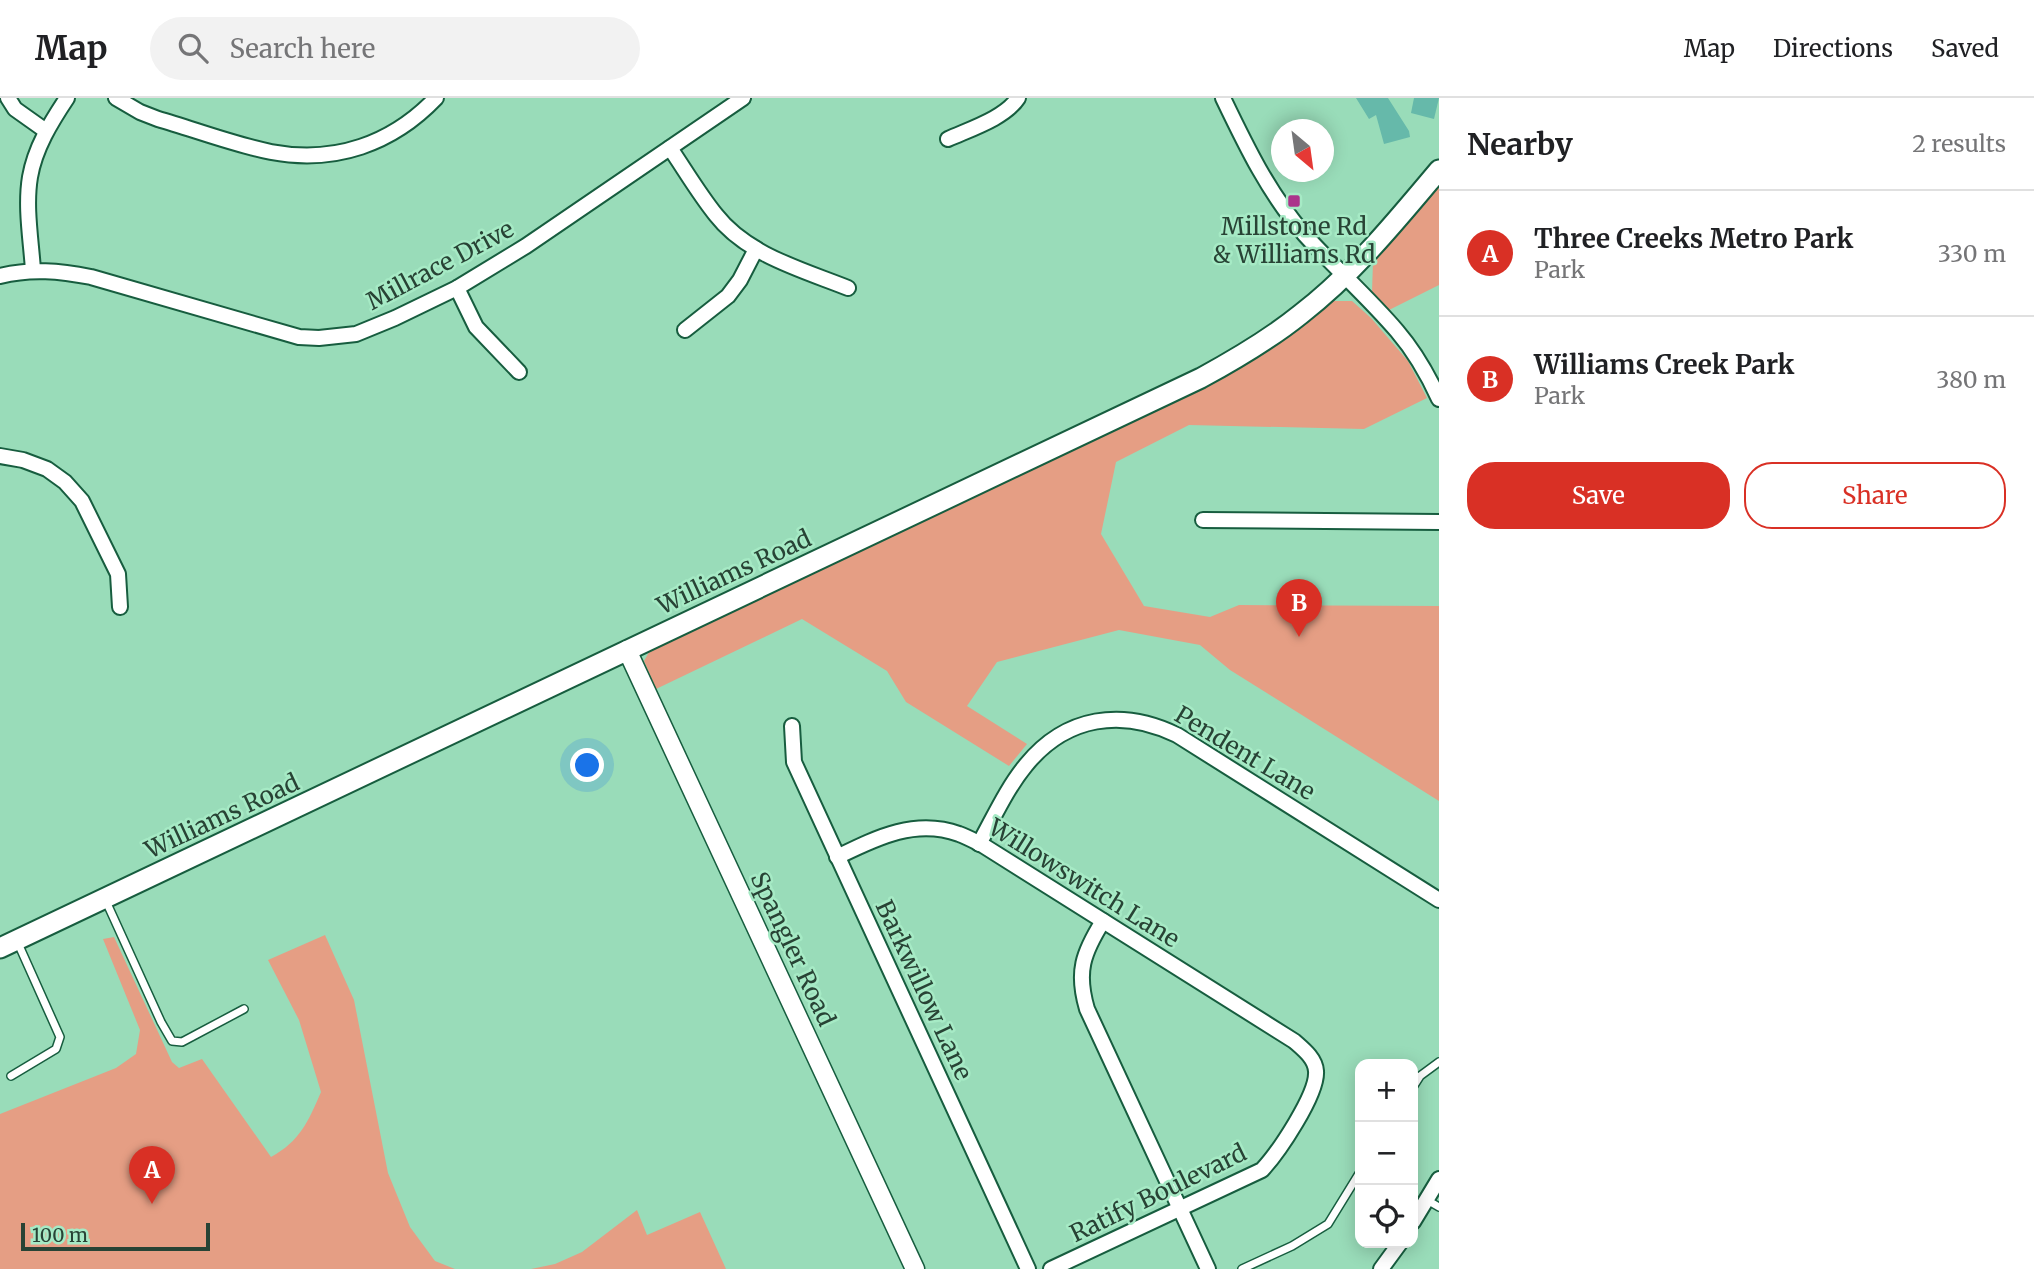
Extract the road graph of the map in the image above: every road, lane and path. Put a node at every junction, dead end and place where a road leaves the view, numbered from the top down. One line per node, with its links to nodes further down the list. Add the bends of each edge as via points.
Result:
1 (8, 98): 9 (street, via 15,109)
2 (67, 98): 9 (street)
3 (116, 98): 4 (street, via 158,119 270,152 316,155 360,148 384,138 407,125)
4 (436, 98)
5 (743, 98): 8 (street, Millrace Drive)
6 (1018, 98): 10 (street, via 1003,114)
7 (1223, 98): 15 (street, via 1273,193)
8 (727, 103): 11 (street, Millrace Drive)
9 (46, 131): 14 (street, via 30,177)
10 (948, 139)
11 (670, 148): 13 (street, via 717,217); 17 (street, Millrace Drive)
12 (1439, 170): 15 (main road, Williams Road)
13 (757, 249): 18 (street); 19 (street, via 729,296)
14 (33, 270): 16 (street, Millrace Drive); 17 (street, Millrace Drive, via 92,277 276,331 318,338 373,328)
15 (1343, 275): 21 (street, via 1398,332); 26 (main road, Williams Road, via 1276,333 1202,378)
16 (0, 276)
17 (457, 288): 20 (street, via 476,327)
18 (848, 288)
19 (685, 330)
20 (519, 372)
21 (1438, 395)
22 (0, 456): 25 (street, via 47,469 82,501 118,574)
23 (1203, 520): 24 (street)
24 (1439, 522)
25 (120, 607)
26 (627, 650): 30 (main road, Williams Road); 46 (street, Spangler Road)
27 (792, 726): 29 (street, Barkwillow Lane, via 794,762)
28 (979, 844): 29 (street, Willowswitch Lane, via 950,831 908,828); 31 (street, Pendent Lane, via 1018,776 1049,743 1092,723 1137,721 1177,735); 32 (street, Willowswitch Lane)
29 (837, 857): 47 (street, Barkwillow Lane)
30 (104, 899): 33 (main road, Williams Road); 34 (lane, via 172,1041 181,1042)
31 (1439, 900)
32 (1103, 921): 35 (street, Willowswitch Lane); 42 (street, via 1083,957 1082,993)
33 (8, 944): 37 (lane, via 60,1037 56,1049)
34 (244, 1009)
35 (1294, 1041): 42 (street, Ratify Boulevard, via 1314,1063 1315,1079 1308,1101 1277,1153 1250,1177)
36 (1439, 1062): 38 (lane)
37 (11, 1076)
38 (1418, 1079)
39 (1439, 1179): 41 (street)
40 (1355, 1180): 50 (lane, via 1328,1224)
41 (1433, 1203): 43 (street)
42 (1181, 1209): 48 (street, Ratify Boulevard); 49 (street)
43 (1418, 1217)
44 (1398, 1248): 45 (street)
45 (1390, 1267)
46 (915, 1269)
47 (1028, 1269)
48 (1051, 1269)
49 (1208, 1269)
50 (1242, 1269)

